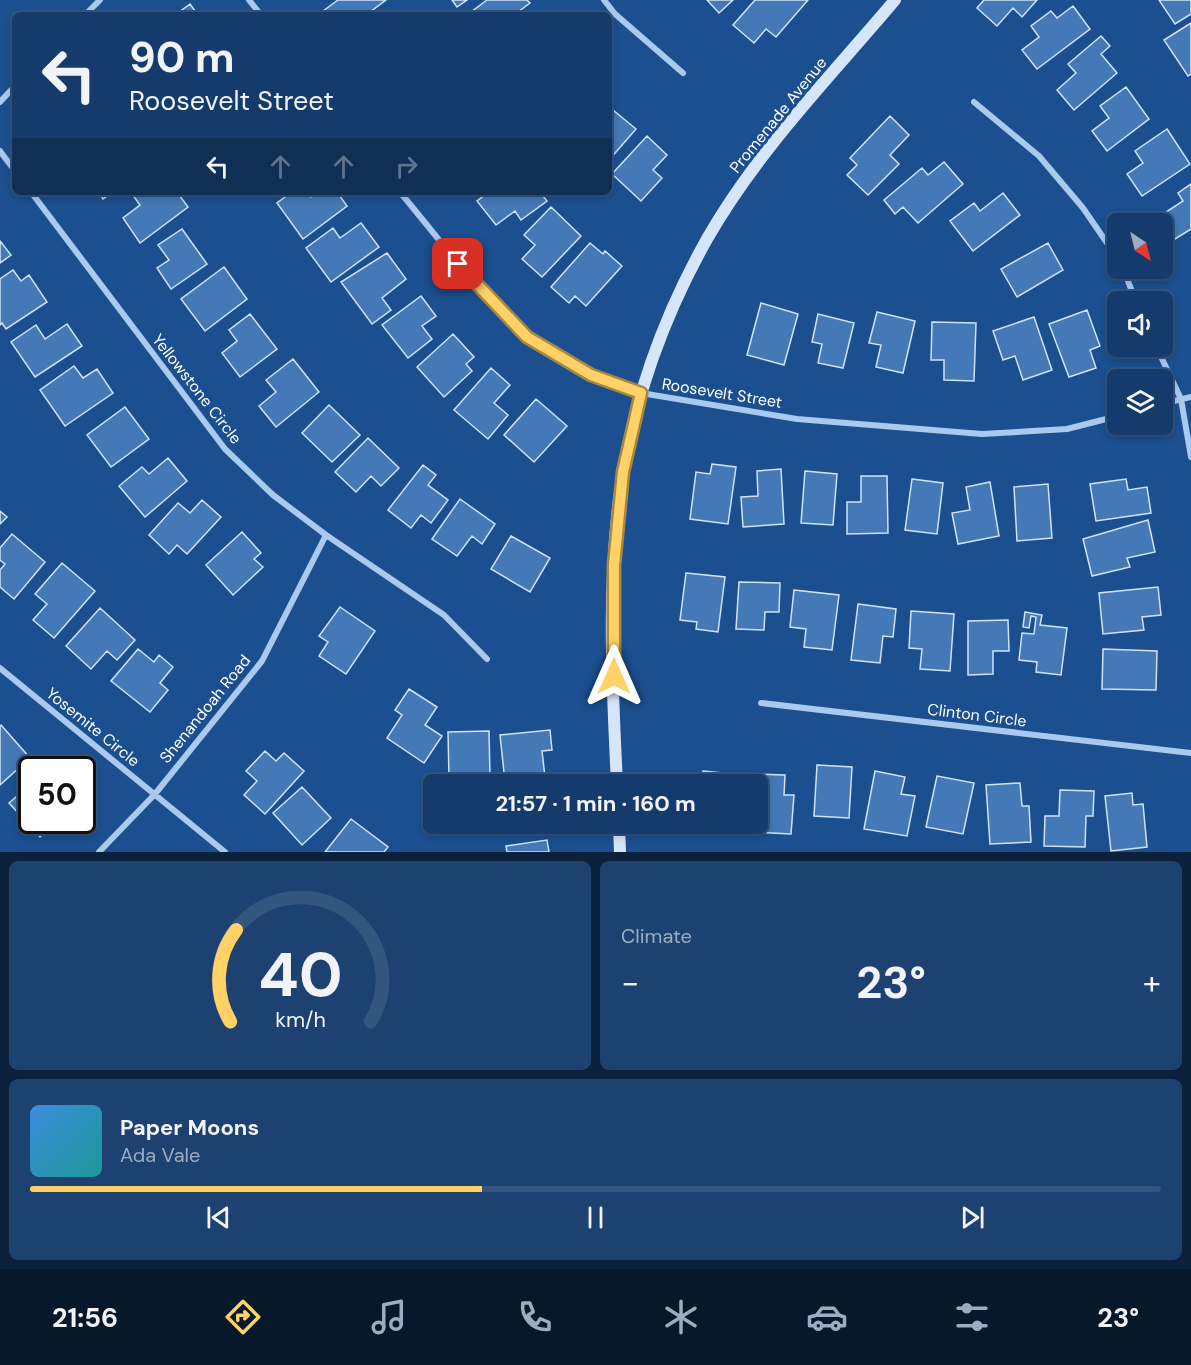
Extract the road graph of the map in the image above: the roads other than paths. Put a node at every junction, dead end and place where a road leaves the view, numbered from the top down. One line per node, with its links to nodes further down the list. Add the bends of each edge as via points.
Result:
1 (100, 0): 5 (street)
2 (249, 0): 6 (street)
3 (604, 0): 7 (street)
4 (895, 0): 17 (main road, Promenade Avenue, via 762,158 708,238 667,320)
5 (88, 12)
6 (259, 12)
7 (683, 73)
8 (12, 89): 9 (street)
9 (0, 102)
10 (974, 102): 15 (street, via 1039,156)
11 (0, 151): 12 (street)
12 (12, 167)
13 (33, 195): 23 (street, Yellowstone Circle, via 225,450 273,495)
14 (402, 195): 17 (street, Roosevelt Street, via 444,249 527,337 591,375)
15 (1107, 243)
16 (1161, 357): 19 (street)
17 (641, 393): 21 (street, Roosevelt Street, via 797,419 982,434 1067,429); 28 (main road, Promenade Avenue, via 623,472 614,565)
18 (1191, 397): 19 (street)
19 (1181, 399): 20 (street); 22 (street)
20 (1173, 401)
21 (1107, 419)
22 (1191, 457)
23 (326, 535): 24 (street, Yellowstone Circle, via 444,615); 29 (street, Shenandoah Road, via 262,661)
24 (487, 659)
25 (0, 668): 29 (street, Yosemite Circle)
26 (761, 703): 27 (street, Clinton Circle)
27 (1191, 753)
28 (617, 774)
29 (154, 795): 31 (street, Shenandoah Road); 32 (street, Yosemite Circle)
30 (619, 834): 33 (main road)
31 (99, 852)
32 (225, 852)
33 (620, 852)

